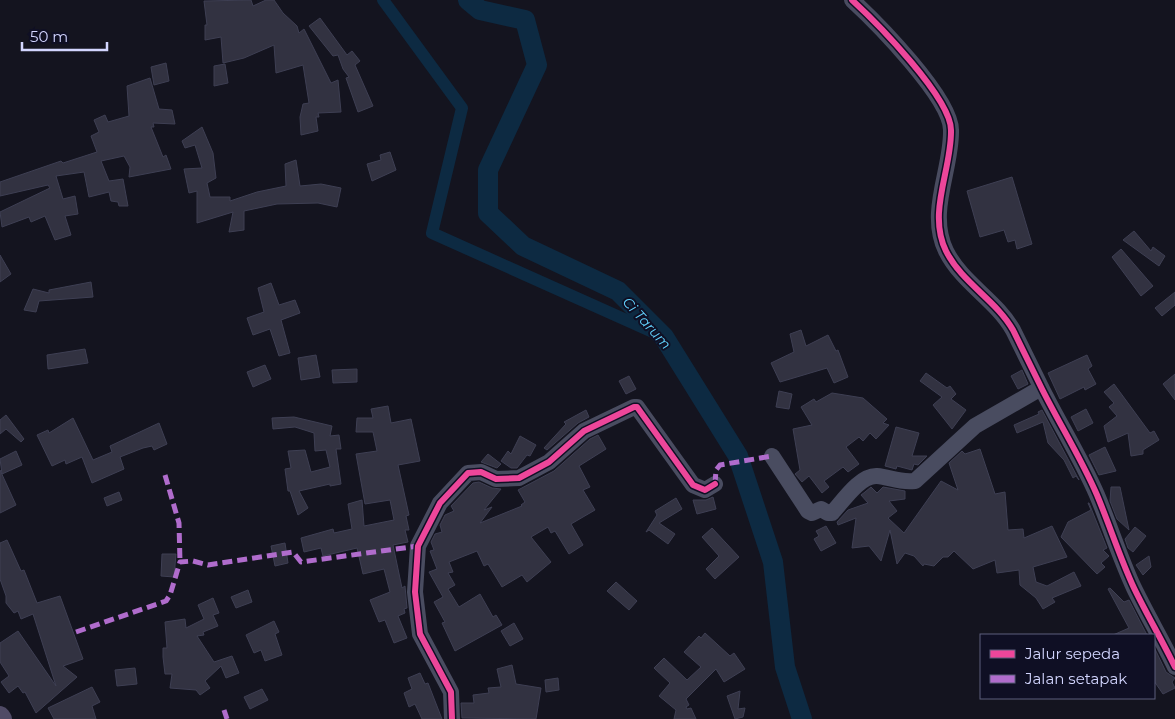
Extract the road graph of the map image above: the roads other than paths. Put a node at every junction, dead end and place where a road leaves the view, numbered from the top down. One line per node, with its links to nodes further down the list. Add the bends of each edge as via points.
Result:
1 (852, 0): 2 (street, via 874,20 930,85 947,112 952,127 939,213 945,249 956,269 1004,316)
2 (1041, 388): 3 (street, via 976,426 915,481 871,476 832,513 821,509 808,511); 5 (street, via 1084,466 1134,589)
3 (772, 456)
4 (715, 484): 6 (street, via 705,490 696,488 634,406 584,431 549,462 519,478 496,479 480,472 468,473 440,503 426,526 418,546 417,561 420,634 451,692)
5 (1175, 667)
6 (452, 719)

